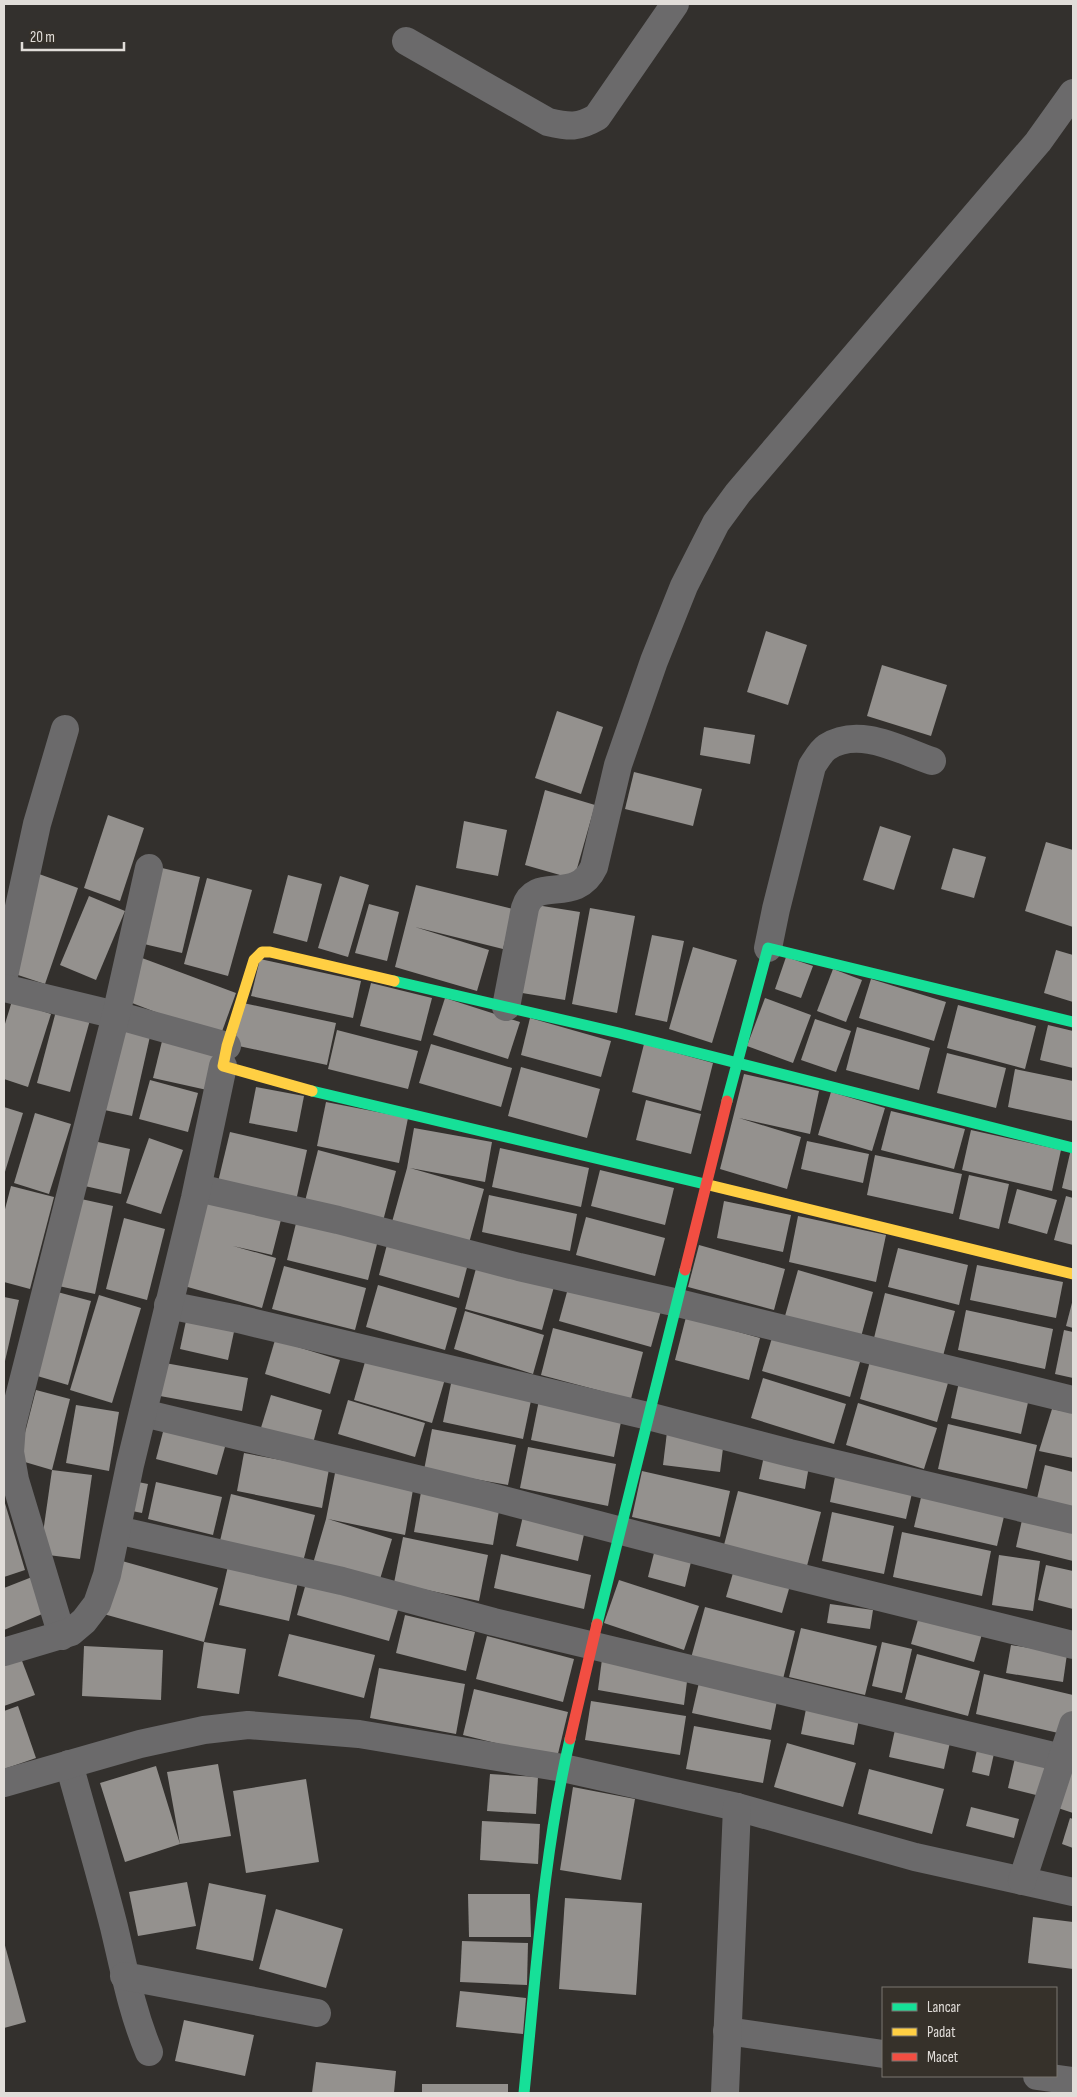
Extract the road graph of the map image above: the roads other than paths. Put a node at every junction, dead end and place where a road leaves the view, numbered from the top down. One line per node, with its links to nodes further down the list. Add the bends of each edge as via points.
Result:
1 (675, 4): 2 (street, via 598,117 570,127 548,122)
2 (406, 41)
3 (1073, 93): 10 (street, via 1038,142 738,493 716,523 684,586 654,661 618,765 594,867 589,878 578,885 536,893 527,901)
4 (65, 729): 8 (street, via 37,824)
5 (932, 761): 7 (street, via 865,738 838,741 825,748 812,766)
6 (149, 868): 11 (street)
7 (768, 948): 12 (street); 14 (street)
8 (4, 976)
9 (4, 988): 11 (street)
10 (506, 1006): 13 (street, via 266,952 254,960); 14 (street)
11 (116, 1015): 13 (street); 27 (street, via 15,1406 10,1439 15,1480)
12 (1073, 1022)
13 (225, 1056): 16 (street, via 336,1097); 17 (street)
14 (736, 1064): 15 (street); 16 (street)
15 (1073, 1148)
16 (706, 1184): 18 (street); 19 (street)
17 (198, 1188): 19 (street); 20 (street)
18 (1073, 1274)
19 (678, 1303): 21 (street); 23 (street)
20 (168, 1305): 22 (street); 23 (street)
21 (1073, 1400)
22 (143, 1413): 25 (street); 26 (street)
23 (648, 1416): 24 (street); 26 (street)
24 (1073, 1520)
25 (117, 1530): 27 (street, via 97,1604 78,1627); 28 (street, via 342,1581)
26 (619, 1530): 28 (street); 29 (street)
27 (62, 1636): 30 (street)
28 (593, 1645): 32 (street); 34 (street)
29 (1073, 1646)
30 (4, 1652)
31 (1073, 1725): 32 (street)
32 (1062, 1758): 37 (street)
33 (68, 1764): 34 (street, via 204,1730 248,1725 359,1734); 35 (street); 39 (street, via 114,1926)
34 (563, 1768): 36 (street); 46 (street, via 544,1891)
35 (4, 1783)
36 (737, 1807): 37 (street, via 915,1857); 41 (street)
37 (1022, 1881): 38 (street)
38 (1073, 1892)
39 (124, 1976): 40 (street); 42 (street)
40 (317, 2013)
41 (727, 2031): 43 (street); 47 (street)
42 (149, 2052)
43 (882, 2054)
44 (1044, 2077): 45 (street)
45 (1073, 2081)
46 (524, 2093)
47 (726, 2093)

